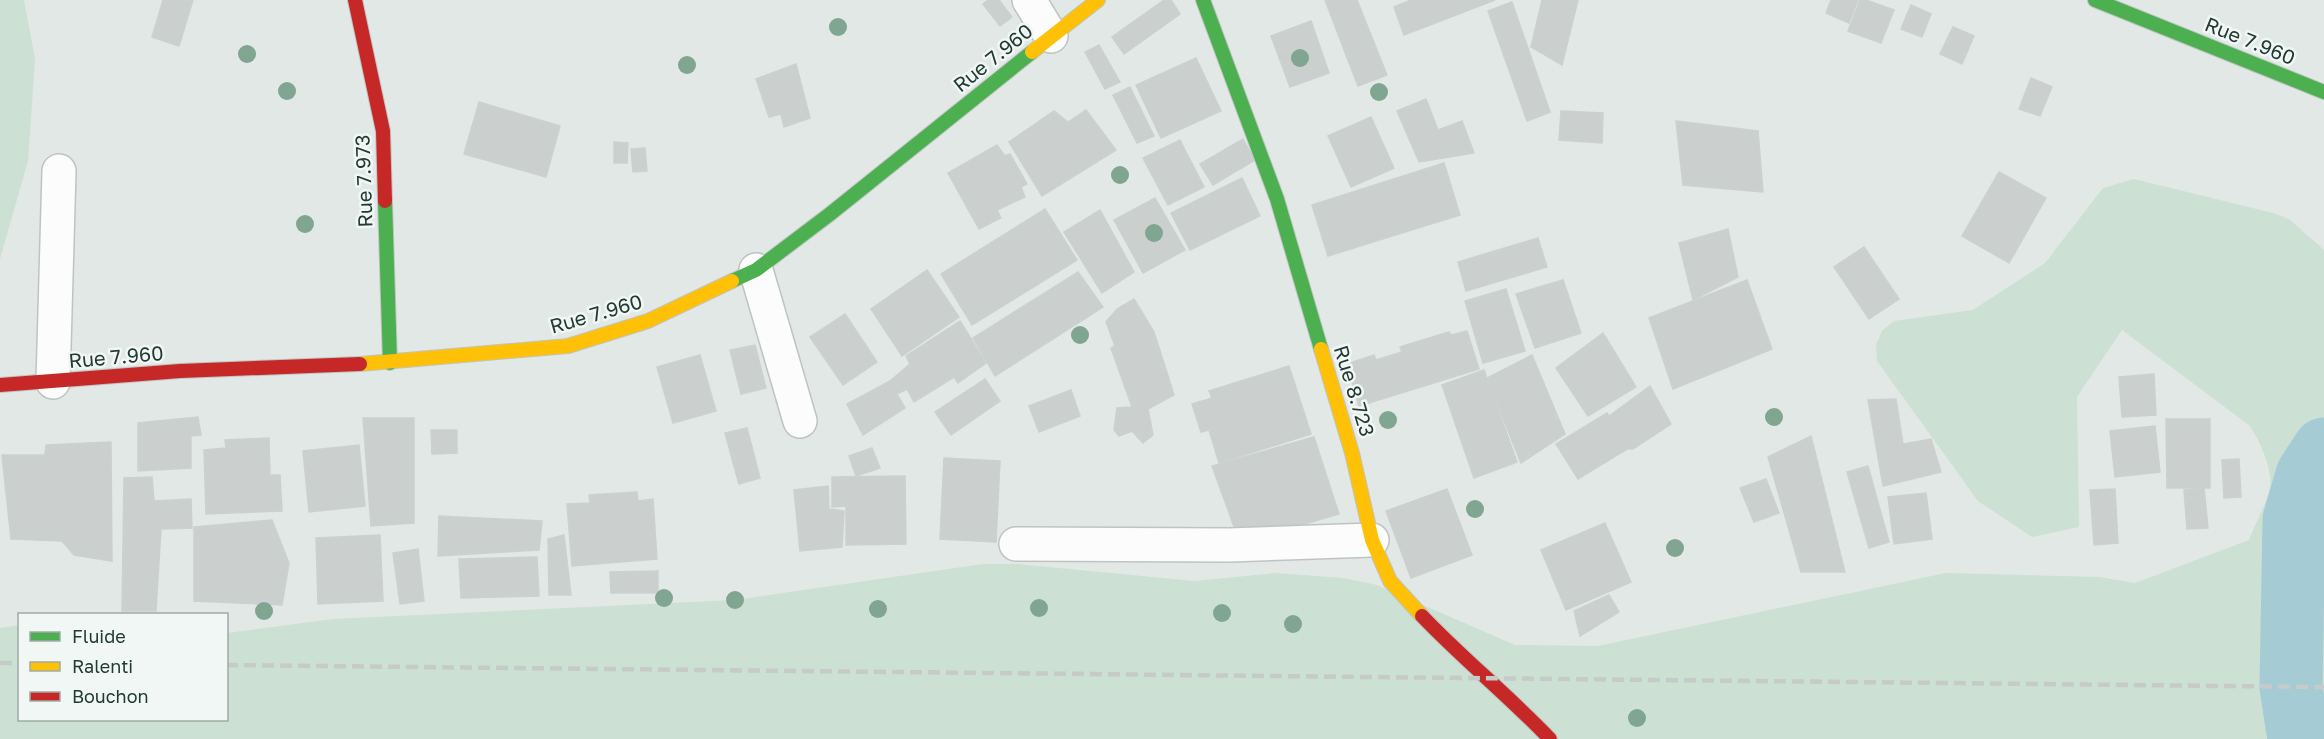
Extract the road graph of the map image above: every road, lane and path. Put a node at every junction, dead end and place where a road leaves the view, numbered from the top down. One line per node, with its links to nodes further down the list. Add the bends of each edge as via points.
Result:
1 (355, 0): 10 (street, Rue 7.973, via 383,131)
2 (1029, 0): 6 (street)
3 (1098, 0): 6 (street, Rue 7.960)
4 (1203, 0): 14 (street, Rue 8.723, via 1277,200 1352,453)
5 (2095, 0): 7 (street, Rue 7.960)
6 (1051, 36): 9 (street, Rue 7.960)
7 (2324, 92)
8 (59, 171): 11 (street)
9 (756, 270): 10 (street, Rue 7.960, via 648,321 568,346); 13 (street)
10 (390, 363): 11 (street, Rue 7.960, via 180,371)
11 (53, 382): 12 (street, Rue 7.960)
12 (0, 384)
13 (800, 421)
14 (1372, 540): 15 (street, via 1229,545); 16 (street, Rue 8.723, via 1390,581 1448,643)
15 (1016, 544)
16 (1550, 739)

